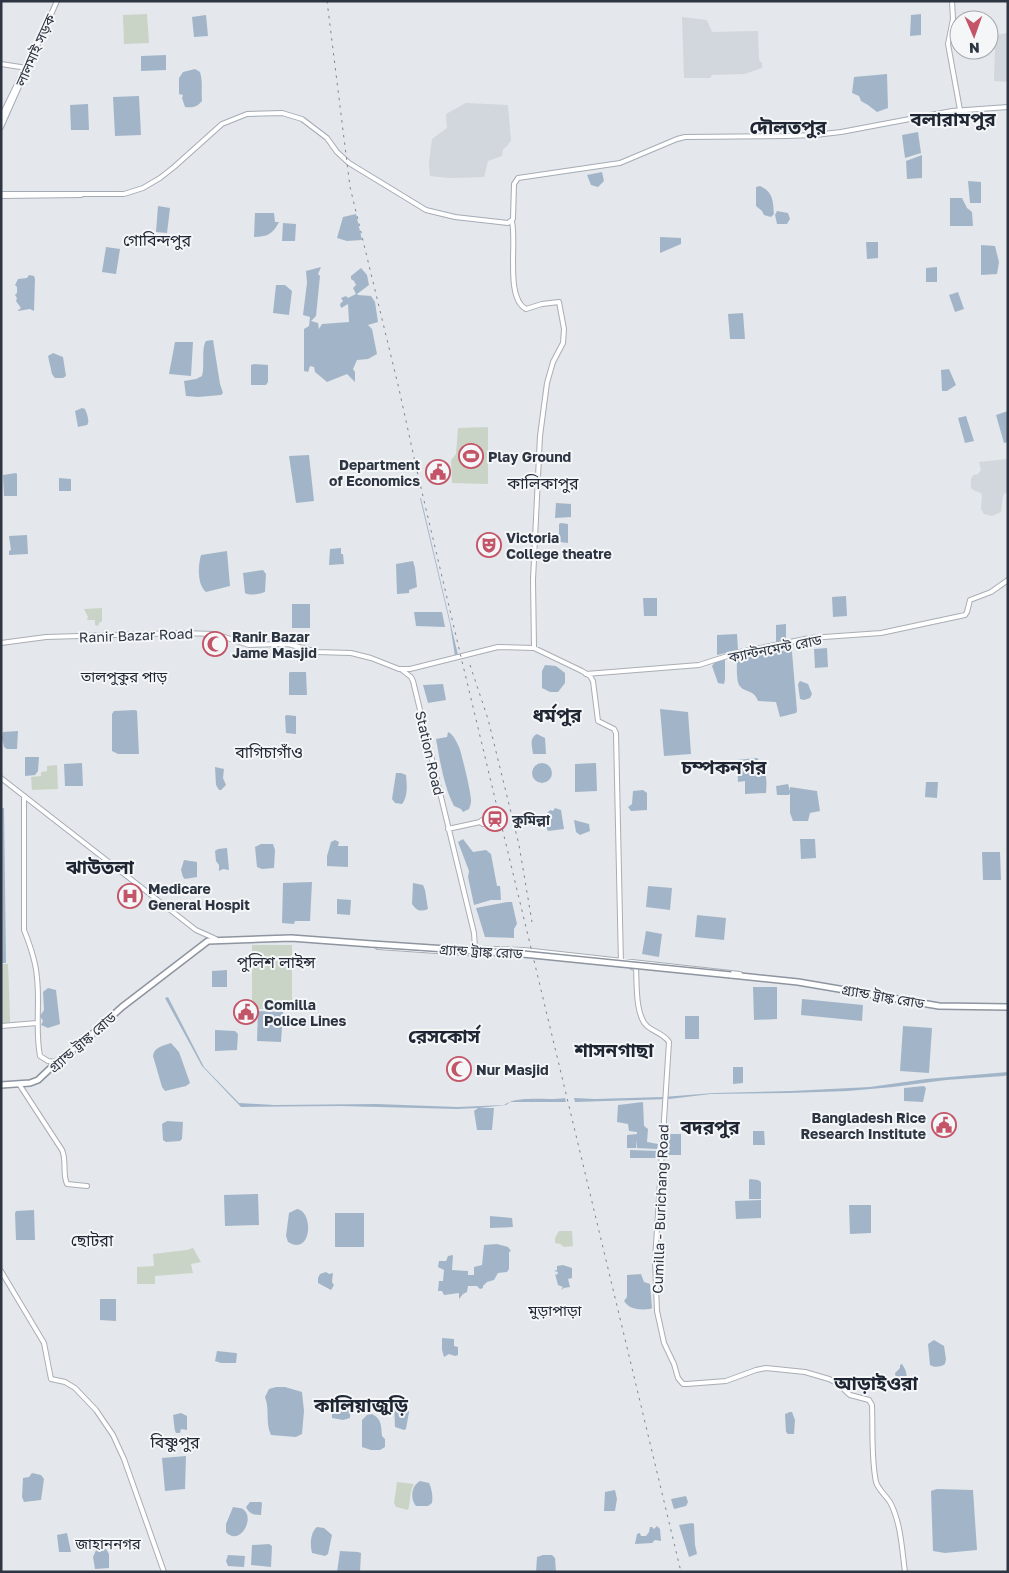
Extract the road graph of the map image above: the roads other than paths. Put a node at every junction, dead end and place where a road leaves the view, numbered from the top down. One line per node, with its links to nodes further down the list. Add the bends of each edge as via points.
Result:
1 (56, 1): 4 (main road, লালমাই সড়ক)
2 (952, 1): 6 (main road, via 948,44)
3 (1, 64): 4 (main road)
4 (26, 68): 7 (main road, লালমাই সড়ক); 8 (main road, লালমাই সড়ক)
5 (1008, 107): 6 (main road)
6 (960, 110): 10 (main road, via 815,135 696,136 677,139 620,163 518,178 514,184)
7 (1, 117)
8 (1, 127)
9 (1, 195): 10 (main road, via 124,194 143,188 174,167 222,124 247,114 282,113 302,119 327,138 349,163 426,210 472,220)
10 (512, 222): 13 (main road, via 514,282 518,300 524,308 559,302 564,328 563,343 547,383 541,422 533,580)
11 (1008, 580): 16 (main road, ক্যান্টনমেন্ট রোড, via 992,592 970,600 965,615 891,632 810,638 740,652 699,665)
12 (1, 643): 15 (main road, Ranir Bazar Road, via 51,637 215,634 249,645 292,645 317,652 351,653)
13 (534, 648): 14 (main road, Ranir Bazar Road, via 509,646); 16 (main road, Ranir Bazar Road)
14 (417, 667): 15 (main road, Ranir Bazar Road); 17 (main road)
15 (400, 669): 17 (main road)
16 (586, 674): 27 (main road, via 593,681 598,721 616,733)
17 (411, 676): 21 (main road, Station Road)
18 (1, 778): 19 (main road)
19 (24, 796): 22 (main road); 31 (main road, via 23,927 37,975)
20 (480, 822): 21 (main road)
21 (448, 829): 26 (main road, Station Road)
22 (200, 933): 23 (main road); 25 (main road)
23 (216, 940): 24 (highway, গ্র্যান্ড ট্রাঙ্ক রোড, via 291,938); 25 (highway, গ্র্যান্ড ট্রাঙ্ক রোড)
24 (363, 943): 26 (main road); 28 (main road, via 378,947 538,956); 29 (highway, গ্র্যান্ড ট্রাঙ্ক রোড, bridge, via 523,954)
25 (204, 944): 33 (highway, গ্র্যান্ড ট্রাঙ্ক রোড, via 150,984)
26 (475, 948): 27 (main road)
27 (621, 961): 28 (main road, via 622,965); 29 (main road)
28 (636, 968): 29 (main road); 39 (main road, Cumilla - Burichang Road, via 639,1012 645,1024 669,1042 655,1260 656,1311 678,1378 687,1384 726,1381 766,1368 805,1372 829,1379 853,1396 868,1400 872,1405 877,1483 896,1516)
29 (750, 977): 30 (highway, গ্র্যান্ড ট্রাঙ্ক রোড, via 939,1006)
30 (1008, 1007)
31 (37, 1023): 32 (main road); 33 (main road, via 40,1056 48,1062)
32 (1, 1026)
33 (57, 1062): 34 (highway, গ্র্যান্ড ট্রাঙ্ক রোড, via 38,1080)
34 (19, 1084): 35 (highway, গ্র্যান্ড ট্রাঙ্ক রোড); 36 (main road, via 62,1150 67,1184)
35 (1, 1085)
36 (87, 1186)
37 (1, 1270): 38 (main road, via 44,1344 51,1379 75,1388 113,1435)
38 (164, 1572)
39 (905, 1572)

